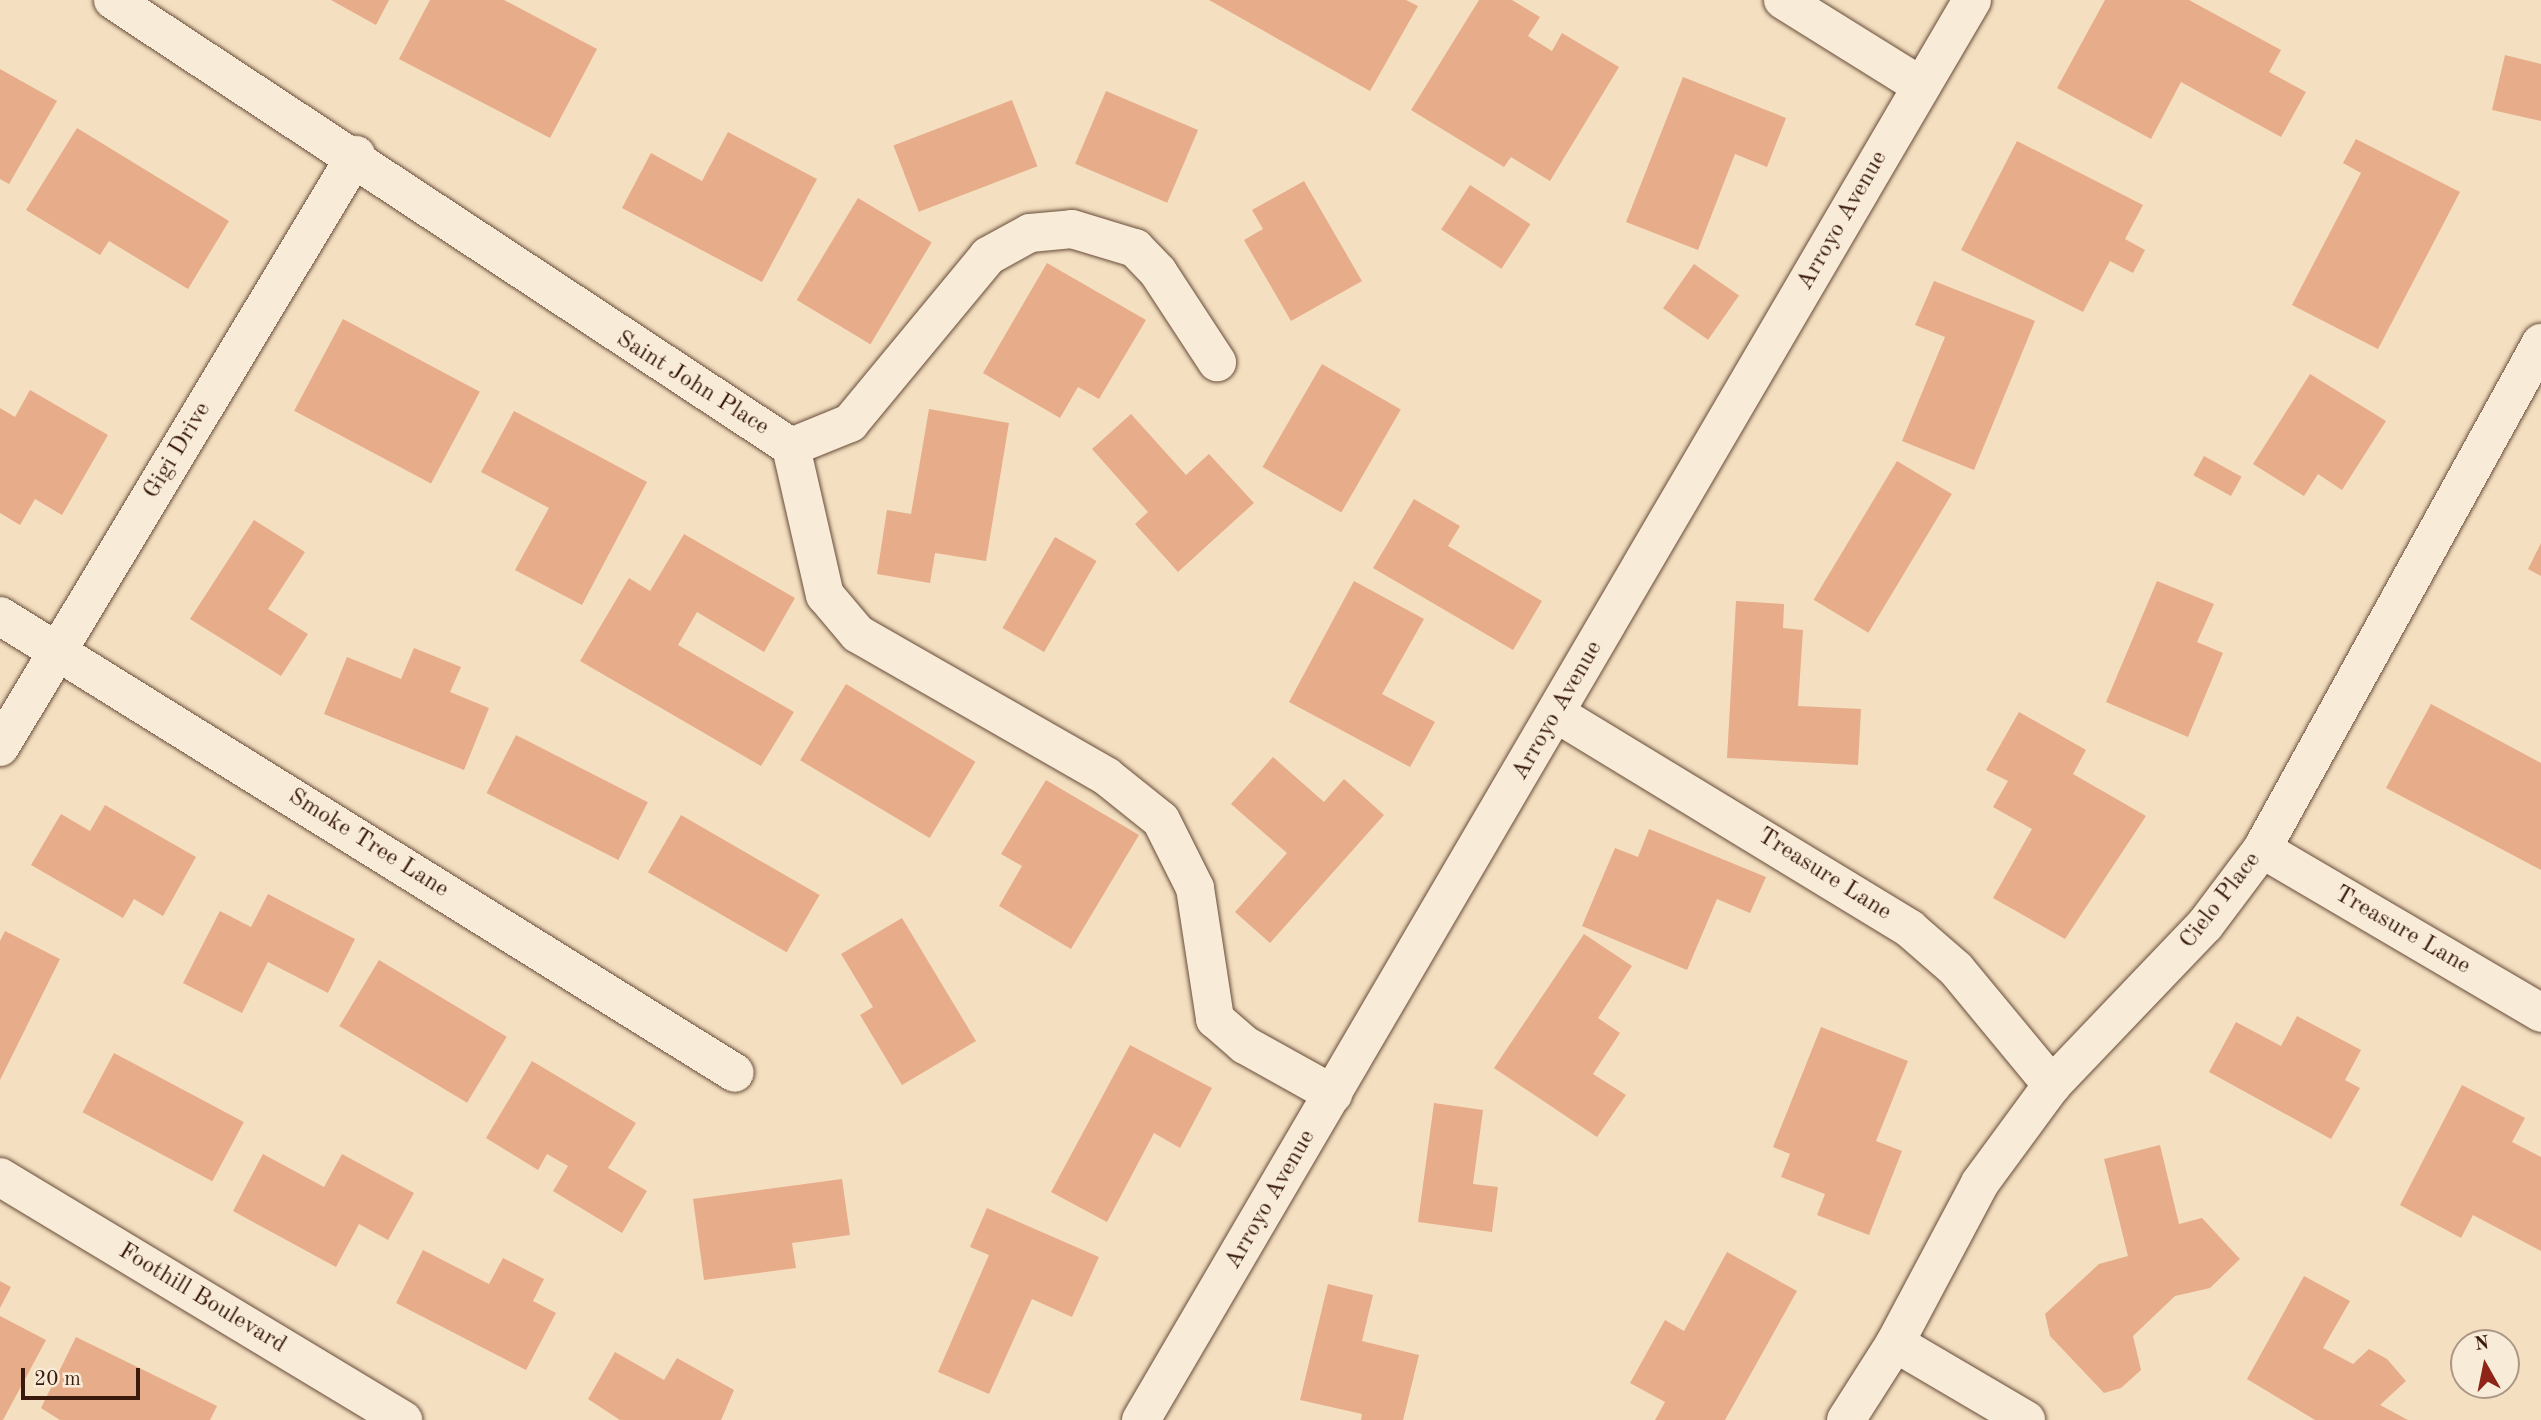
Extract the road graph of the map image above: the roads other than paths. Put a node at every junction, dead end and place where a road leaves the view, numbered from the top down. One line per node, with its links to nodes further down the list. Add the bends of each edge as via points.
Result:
1 (113, 0): 5 (street, Saint John Place)
2 (1783, 0): 4 (street)
3 (1972, 0): 4 (street, Arroyo Avenue)
4 (1921, 86): 11 (street, Arroyo Avenue)
5 (356, 155): 8 (street, Saint John Place, via 569,306); 10 (street, Gigi Drive)
6 (2541, 343): 13 (street, Cielo Place)
7 (1217, 362): 8 (street, Saint John Place, via 1158,272 1135,248 1073,229 1030,233 988,256 850,423)
8 (791, 447): 17 (street, via 825,595 850,625 1106,776 1161,820 1195,888 1215,1019 1245,1045)
9 (0, 616): 10 (street, Smoke Tree Lane)
10 (57, 650): 12 (street, Gigi Drive); 15 (street, Smoke Tree Lane)
11 (1557, 713): 16 (street, Treasure Lane, via 1910,929 1956,969); 17 (street, Arroyo Avenue)
12 (0, 747)
13 (2262, 849): 14 (street, Treasure Lane); 16 (street, Cielo Place, via 2205,925)
14 (2541, 1013)
15 (735, 1073)
16 (2052, 1085): 19 (street, Cielo Place, via 1980,1183)
17 (1333, 1094): 21 (street, Arroyo Avenue)
18 (0, 1177): 20 (street, Foothill Boulevard)
19 (1895, 1343): 22 (street, Cielo Place); 23 (street)
20 (403, 1420)
21 (1141, 1420)
22 (1846, 1420)
23 (2026, 1420)

